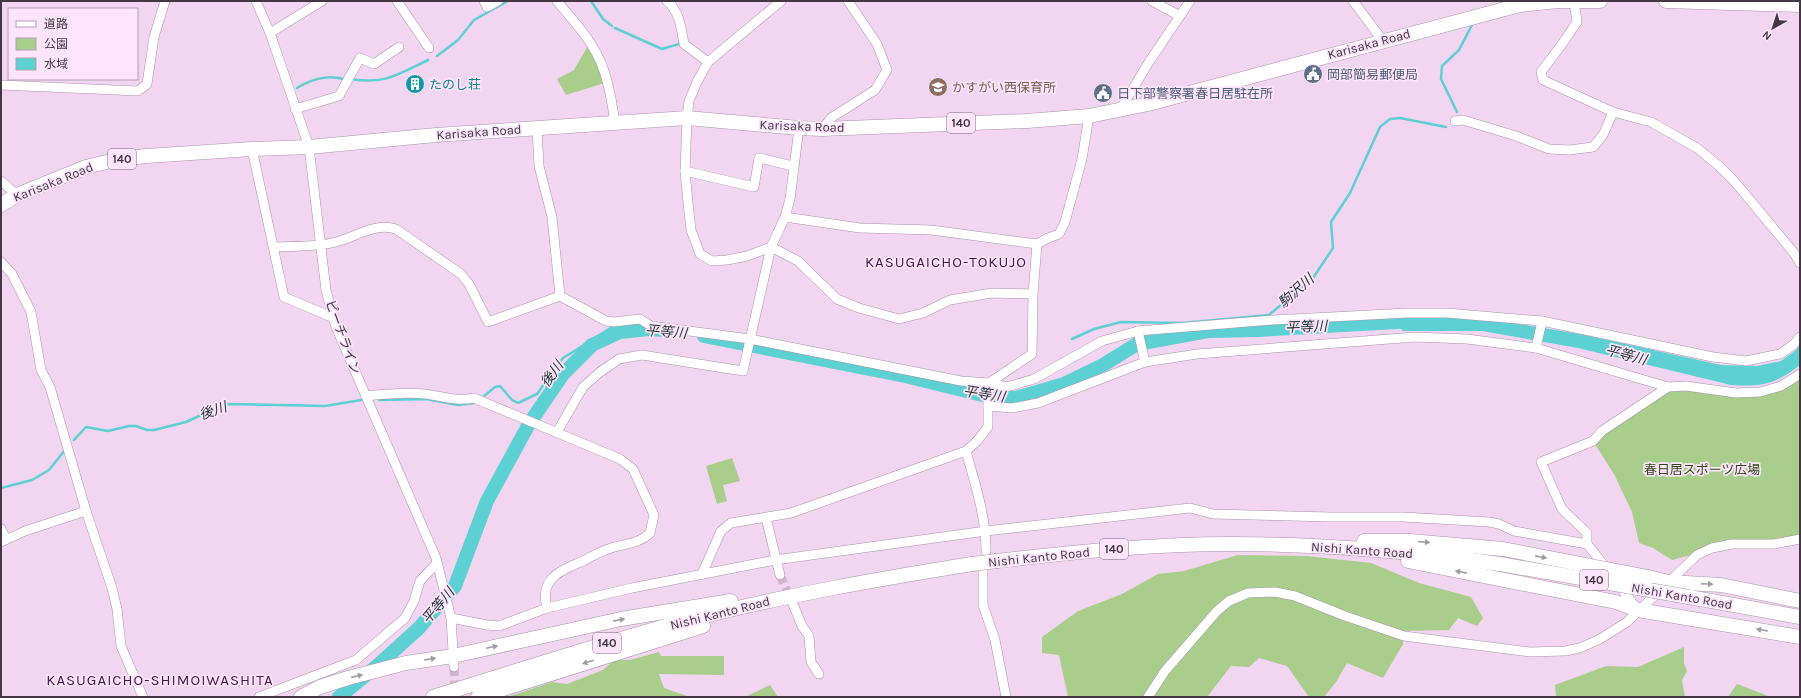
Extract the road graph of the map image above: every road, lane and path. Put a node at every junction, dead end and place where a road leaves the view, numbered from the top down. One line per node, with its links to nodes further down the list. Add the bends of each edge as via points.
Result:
1 (165, 1): 24 (street, via 154,37 147,84 138,91)
2 (256, 1): 19 (street, ピーチライン)
3 (322, 1): 19 (street)
4 (397, 1): 22 (street)
5 (484, 1): 6 (street, via 487,6)
6 (498, 1)
7 (557, 1): 31 (street, via 592,44 603,67 609,85)
8 (668, 1): 23 (street, via 675,8 684,44)
9 (781, 1): 23 (street)
10 (848, 1): 34 (street, via 877,44 888,70 875,90 831,118)
11 (1152, 1): 18 (street)
12 (1190, 1): 18 (street)
13 (1353, 1): 20 (street)
14 (1574, 1): 15 (highway, Karisaka Road / 140); 20 (highway, Karisaka Road / 140, via 1520,5); 27 (street, via 1577,22 1541,72 1543,80)
15 (1600, 1)
16 (1666, 1): 17 (highway)
17 (1800, 5)
18 (1180, 16): 26 (street)
19 (270, 33): 25 (street, ピーチライン)
20 (1382, 41): 26 (highway, Karisaka Road / 140)
21 (399, 47): 25 (street, via 374,64 360,58 339,96)
22 (430, 48)
23 (708, 62): 29 (street, via 689,101)
24 (1, 85)
25 (295, 109): 35 (street, ピーチライン)
26 (1120, 110): 28 (highway, Karisaka Road / 140)
27 (1613, 112): 30 (street, via 1593,147 1569,150 1549,149 1463,120); 48 (street, via 1651,122 1697,148 1735,182)
28 (1089, 116): 34 (highway, Karisaka Road / 140); 43 (street, via 1082,158 1065,222 1059,234)
29 (687, 118): 31 (highway, Karisaka Road / 140); 33 (highway, Karisaka Road / 140); 38 (street)
30 (1455, 121)
31 (615, 123): 32 (highway, Karisaka Road / 140)
32 (537, 128): 35 (highway, Karisaka Road / 140); 50 (street, via 539,166 552,216)
33 (799, 128): 34 (highway, Karisaka Road / 140); 37 (street)
34 (822, 129)
35 (309, 147): 36 (highway, Karisaka Road / 140); 44 (street, ピーチライン)
36 (252, 149): 40 (highway, Karisaka Road / 140, via 115,160 86,166); 45 (street)
37 (793, 166): 38 (street, via 759,158 754,187); 42 (street, via 790,199)
38 (685, 171): 46 (street, via 691,230 700,254 712,261 727,260)
39 (1, 181): 40 (street)
40 (17, 195): 41 (highway, Karisaka Road / 140)
41 (1, 205)
42 (785, 217): 43 (street, via 860,228 931,230); 46 (street)
43 (1038, 244): 49 (street)
44 (320, 245): 45 (street); 50 (street, via 375,228 387,226 396,229 461,274 470,284 488,322); 51 (street, ピーチライン, via 326,290)
45 (274, 247): 51 (street, via 284,297)
46 (772, 248): 49 (street, via 798,261 837,299 899,319 923,313 950,300 992,293); 55 (street)
47 (1, 262): 65 (street, via 12,274 31,312 41,370 50,387)
48 (1800, 263)
49 (1033, 294): 59 (street, via 1032,354)
50 (560, 296): 55 (street, via 606,321 640,319 651,326)
51 (334, 318): 61 (street, ピーチライン)
52 (1542, 321): 53 (street, via 1447,313 1408,313); 54 (street, via 1746,361 1780,354); 56 (street)
53 (1138, 331): 57 (street); 59 (street, via 1102,341 1034,379 1007,387)
54 (1800, 337)
55 (750, 339): 59 (street); 63 (street, via 743,371 642,355 619,359 583,387)
56 (1536, 348): 57 (street, via 1467,339 1415,337 1197,354); 60 (street)
57 (1145, 362): 62 (street, via 1038,403 1012,408)
58 (1800, 374): 60 (street, via 1781,386 1760,392 1736,394 1686,386)
59 (988, 386): 62 (street)
60 (1668, 387): 72 (street, via 1602,431 1593,441 1541,462 1562,509 1586,533)
61 (366, 396): 63 (street, via 399,393 459,400 474,398); 76 (street, ピーチライン)
62 (988, 406): 64 (street, via 988,427)
63 (553, 430): 84 (street, via 625,462 633,469 654,515 650,533 644,538 611,548 556,574 547,585)
64 (966, 451): 66 (street, via 791,513); 68 (street)
65 (86, 511): 70 (street); 91 (street, via 112,588 122,646)
66 (766, 518): 75 (street); 78 (street, via 731,523 721,531)
67 (1, 529): 70 (street)
68 (986, 531): 72 (street, via 1190,508 1212,514 1403,517 1482,522 1499,524 1514,531); 74 (street); 75 (street)
69 (1800, 539): 80 (street, via 1774,544 1732,544 1712,548 1697,555)
70 (3, 540)
71 (1231, 544): 73 (highway, Nishi Kanto Road / 140); 77 (highway, Nishi Kanto Road / 140, bridge, via 1124,548 997,561); 80 (highway, one-way to 80, bridge, via 1296,540 1410,541 1503,549)
72 (1587, 544): 85 (street)
73 (1349, 548): 85 (highway, one-way to 73, via 1616,602); 86 (highway, Nishi Kanto Road / 140, bridge, via 1500,564)
74 (986, 551)
75 (776, 560): 78 (street); 79 (street)
76 (437, 563): 87 (street, ピーチライン); 92 (street, via 420,581 405,618 356,660)
77 (978, 567): 81 (highway, Nishi Kanto Road / 140); 96 (street, via 983,605 995,640)
78 (702, 574): 84 (street)
79 (780, 575)
80 (1668, 582): 83 (highway, one-way to 83, via 1721,585); 85 (street)
81 (834, 587): 82 (highway, Nishi Kanto Road / 140); 89 (highway, one-way to 81, via 621,619 792,590)
82 (789, 600): 90 (street, via 809,636 811,662); 94 (highway, Nishi Kanto Road / 140, via 696,619 604,644); 95 (highway, one-way to 95)
83 (1800, 601)
84 (547, 608): 87 (street, via 499,626)
85 (1638, 610): 88 (highway, one-way to 85); 97 (street, via 1627,622 1580,648 1530,652 1404,636 1295,596 1275,592 1248,593 1229,601 1217,611 1165,671)
86 (1800, 617)
87 (451, 618): 89 (street, ピーチライン)
88 (1800, 637)
89 (454, 661): 93 (highway, one-way to 89, via 320,687 406,663)
90 (819, 674)
91 (143, 697)
92 (259, 697)
93 (301, 697)
94 (432, 697)
95 (478, 697)
96 (1006, 697)
97 (1148, 697)

